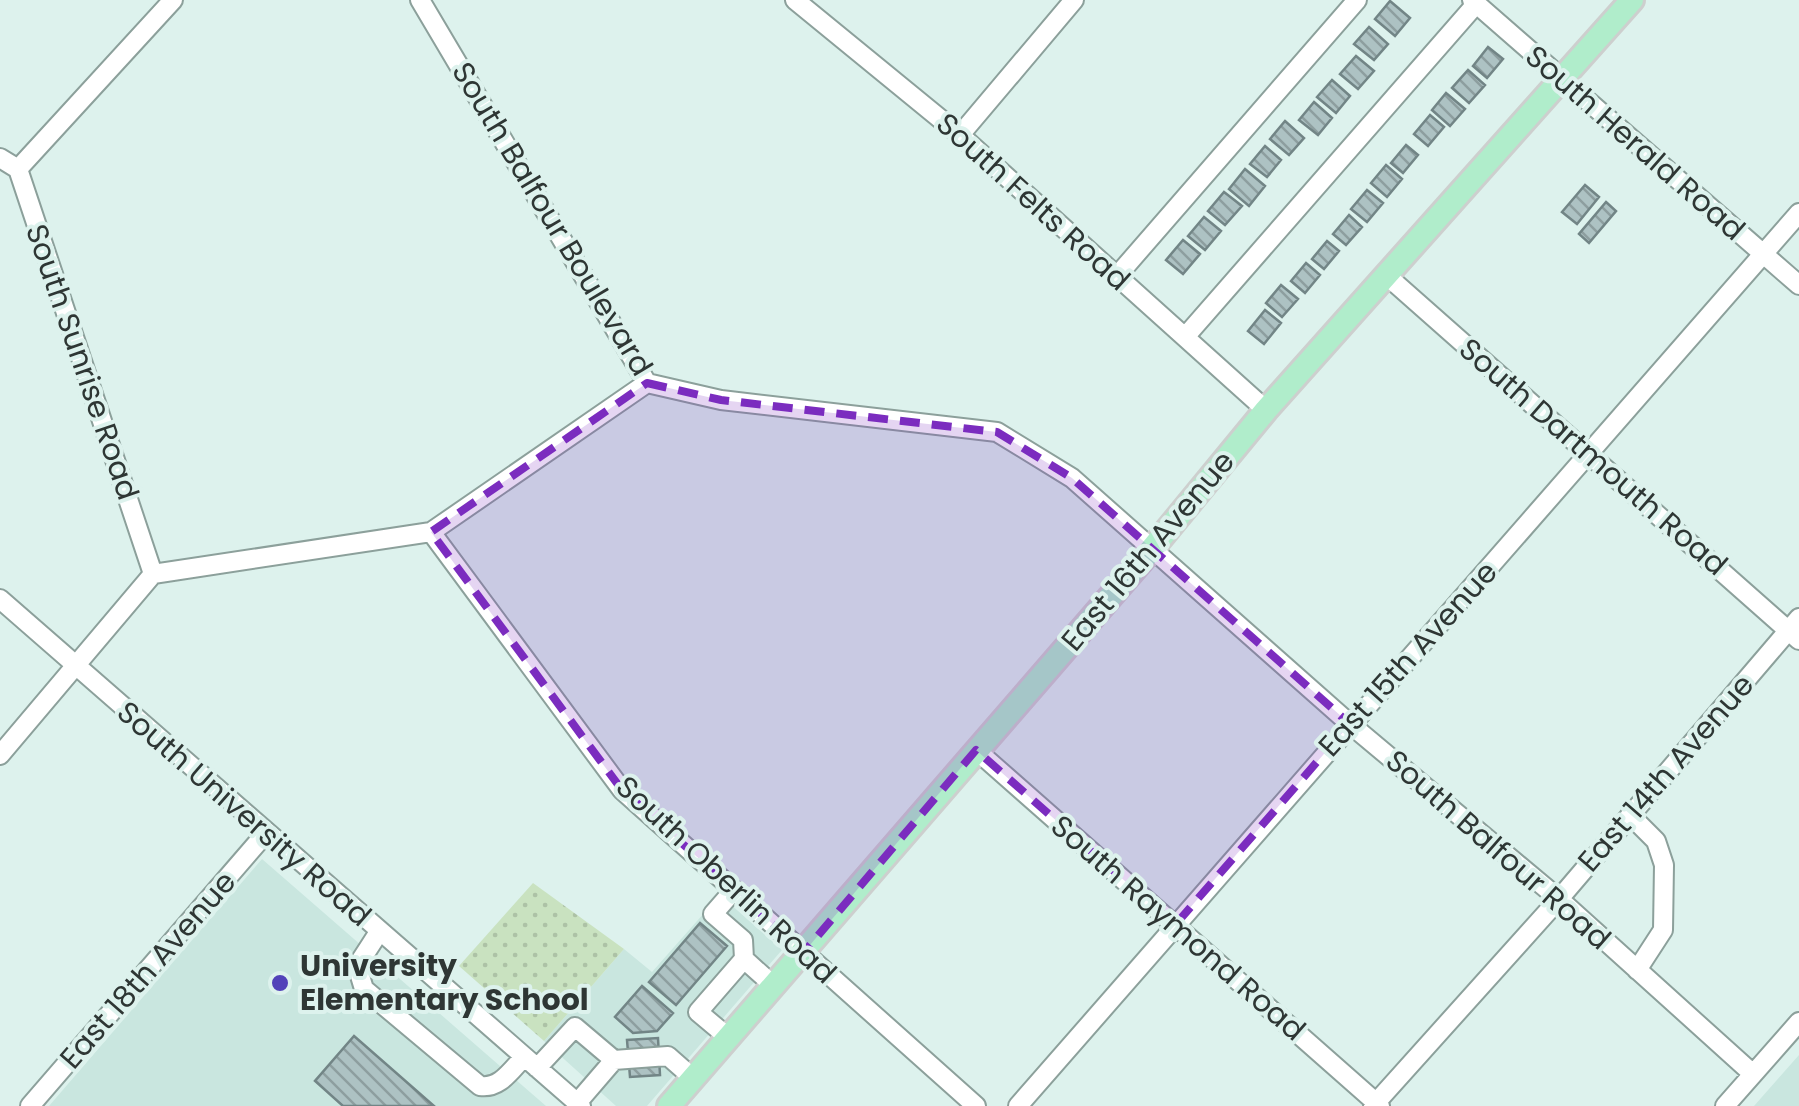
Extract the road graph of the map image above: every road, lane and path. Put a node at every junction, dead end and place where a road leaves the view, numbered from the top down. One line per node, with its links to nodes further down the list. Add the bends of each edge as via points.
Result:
1 (173, 0): 11 (street)
2 (420, 0): 18 (street, South Balfour Boulevard)
3 (795, 0): 9 (street, South Felts Road)
4 (1074, 0): 9 (street)
5 (1357, 0): 15 (street)
6 (1632, 0): 8 (main road, East 16th Avenue)
7 (1474, 2): 8 (street, South Herald Road); 17 (street)
8 (1561, 80): 13 (street, South Herald Road); 14 (main road, East 16th Avenue)
9 (960, 135): 15 (street, South Felts Road)
10 (0, 158): 11 (street)
11 (18, 169): 23 (street, South Sunrise Road)
12 (1799, 213): 13 (street, East 15th Avenue)
13 (1763, 254): 16 (street, South Herald Road); 20 (street, East 15th Avenue)
14 (1386, 275): 19 (main road, East 16th Avenue); 20 (street, South Dartmouth Road)
15 (1117, 276): 17 (street, South Felts Road)
16 (1799, 285)
17 (1184, 337): 19 (street, South Felts Road)
18 (646, 383): 21 (street); 22 (street, South Balfour Boulevard, via 721,400 996,432 1072,478)
19 (1266, 410): 22 (main road, East 16th Avenue)
20 (1590, 454): 25 (street, South Dartmouth Road); 27 (street, East 15th Avenue)
21 (431, 532): 23 (street); 32 (street, South Oberlin Road, via 622,790)
22 (1150, 550): 27 (street, South Balfour Road); 28 (main road, East 16th Avenue)
23 (154, 574): 26 (street)
24 (0, 599): 26 (street, South University Road)
25 (1795, 630): 30 (street, East 14th Avenue)
26 (78, 666): 29 (street); 31 (street, South University Road)
27 (1350, 724): 33 (street, South Balfour Road); 35 (street, East 15th Avenue)
28 (976, 750): 35 (street, South Raymond Road); 38 (main road, East 16th Avenue)
29 (0, 754)
30 (1630, 815): 33 (street, East 14th Avenue); 39 (street, via 1656,841 1664,865 1663,930)
31 (265, 834): 36 (street, South University Road); 49 (street, East 18th Avenue)
32 (734, 890): 34 (street, South Oberlin Road); 37 (street, via 714,914)
33 (1558, 899): 39 (street, South Balfour Road); 48 (street, East 14th Avenue)
34 (763, 916): 37 (street); 38 (street, South Oberlin Road)
35 (1176, 925): 48 (street, South Raymond Road); 52 (street, East 15th Avenue)
36 (379, 932): 44 (street, South University Road); 44 (street, via 356,966 364,988 480,1086 490,1088)
37 (743, 950): 40 (street); 42 (street, via 698,1012)
38 (804, 952): 40 (main road, East 16th Avenue); 51 (street, South Oberlin Road)
39 (1638, 970): 45 (street, South Balfour Road)
40 (774, 986): 42 (main road, East 16th Avenue)
41 (1799, 1022): 45 (street)
42 (728, 1038): 46 (main road, East 16th Avenue)
43 (614, 1060): 44 (street, via 575,1027); 46 (street, via 668,1056); 47 (street)
44 (530, 1063): 47 (street, South University Road)
45 (1753, 1074): 53 (street)
46 (693, 1078): 50 (main road, East 16th Avenue)
47 (578, 1104)
48 (1376, 1105)
49 (30, 1106)
50 (669, 1106)
51 (976, 1106)
52 (1018, 1106)
53 (1725, 1106)

